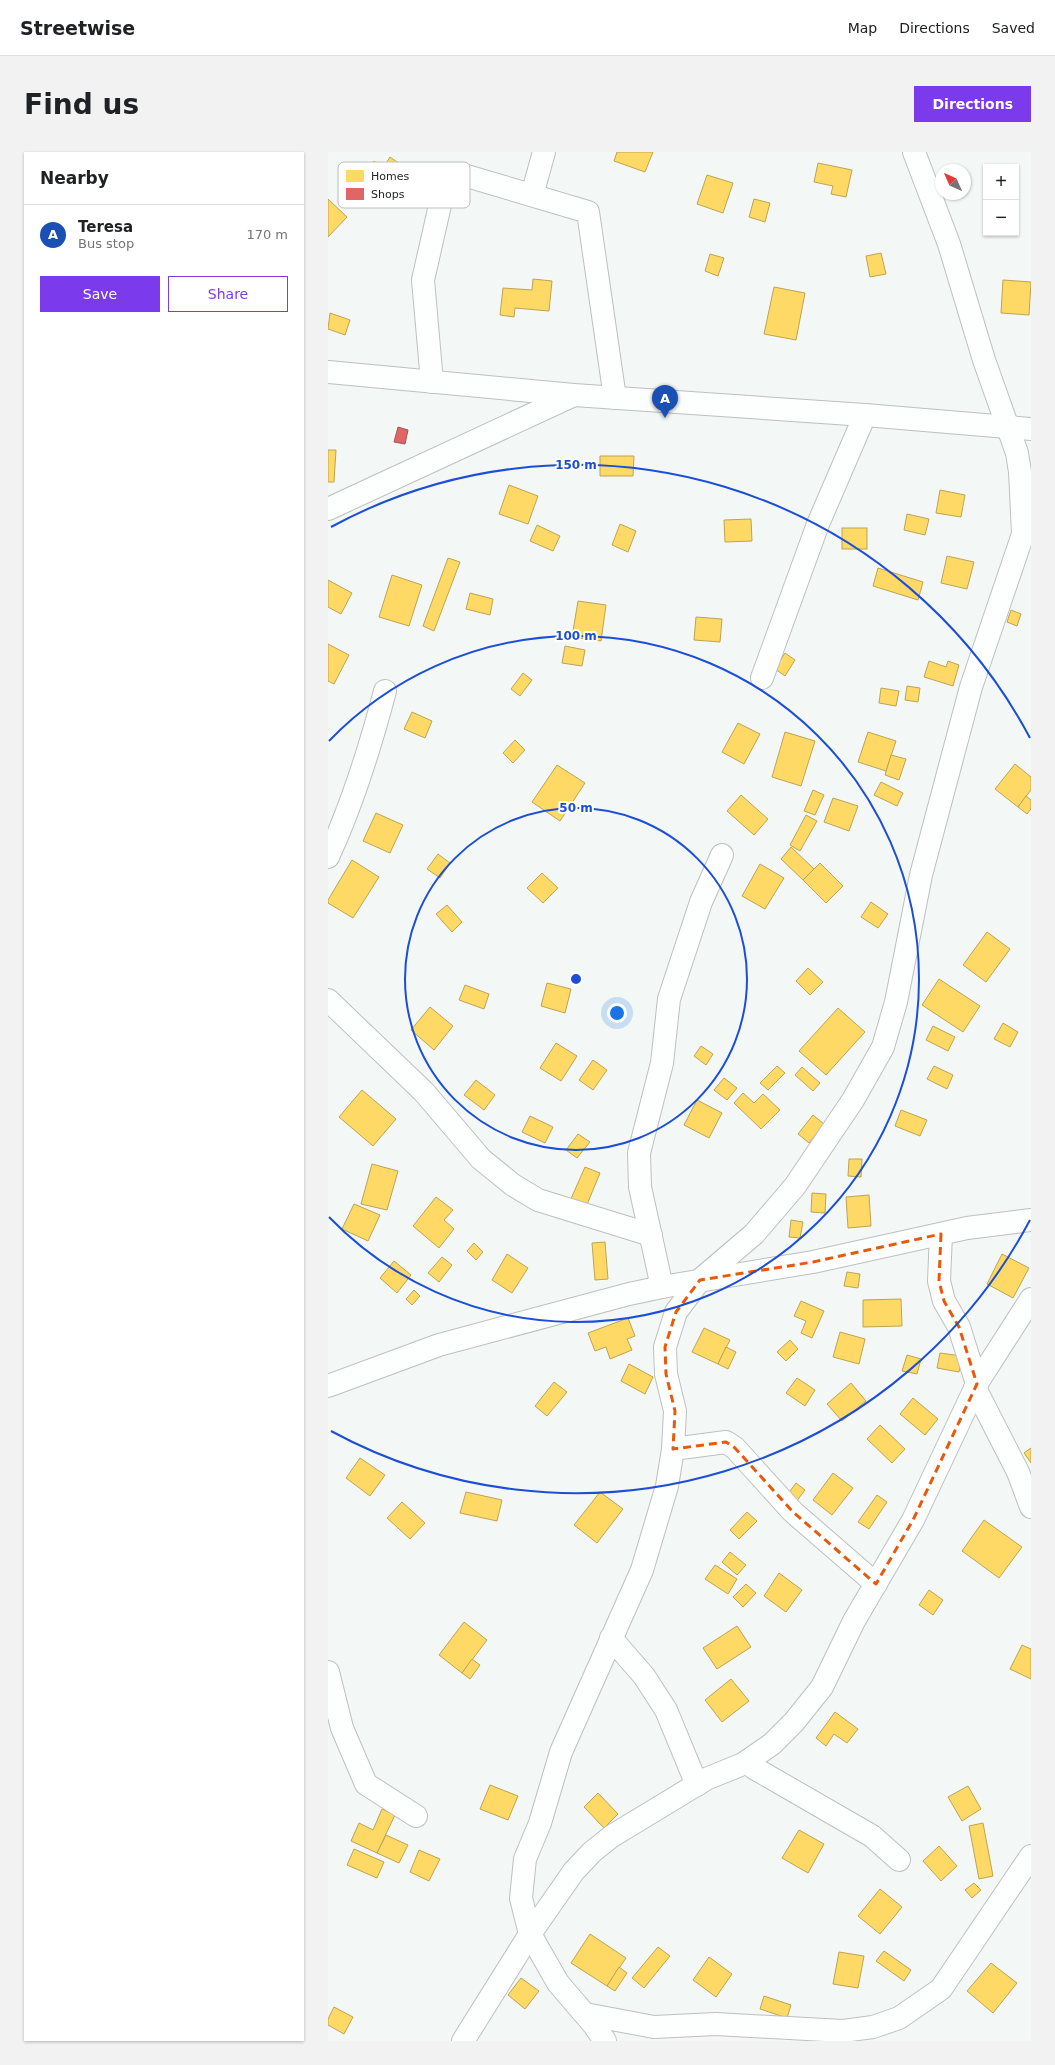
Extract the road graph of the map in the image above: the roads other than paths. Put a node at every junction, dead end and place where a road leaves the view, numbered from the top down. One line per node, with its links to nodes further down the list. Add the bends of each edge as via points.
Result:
1 (544, 152): 4 (street)
2 (914, 152): 11 (street, via 949,244 984,360)
3 (470, 177): 4 (street)
4 (532, 195): 9 (street, via 588,212)
5 (440, 208): 7 (street, via 423,280)
6 (328, 372): 7 (street)
7 (432, 382): 8 (street)
8 (574, 395): 9 (street); 13 (street)
9 (615, 398): 10 (street)
10 (865, 415): 11 (street); 15 (street, via 818,524)
11 (1009, 427): 12 (street); 14 (street, via 1020,472)
12 (1031, 429)
13 (328, 509)
14 (1027, 528): 23 (street, via 971,687 921,875 896,1002 883,1047 853,1100 795,1186 754,1234)
15 (762, 678)
16 (385, 691): 18 (street, via 364,767 343,825)
17 (722, 855): 22 (street, via 701,902 669,999 662,1063 639,1153 640,1187)
18 (328, 856)
19 (328, 1000): 22 (street, via 424,1092 481,1159 513,1185 538,1200)
20 (1031, 1220): 21 (street, via 967,1228)
21 (942, 1234): 23 (street, via 813,1262); 27 (street, via 939,1281 944,1301 959,1327)
22 (651, 1235): 24 (street)
23 (700, 1280): 24 (street); 28 (street, via 676,1312 665,1347 666,1374 675,1411)
24 (662, 1287): 26 (street, via 439,1345)
25 (1031, 1299): 27 (street)
26 (328, 1386)
27 (976, 1386): 29 (street, via 1018,1472); 30 (street, via 913,1520)
28 (674, 1449): 30 (street, via 726,1442 735,1448 793,1512); 31 (street, via 667,1486 642,1570)
29 (1031, 1507)
30 (876, 1584): 33 (street, via 854,1621 822,1687 794,1722 772,1744)
31 (611, 1638): 34 (street, via 644,1676 666,1710); 38 (street, via 561,1752 540,1823 526,1859 521,1898)
32 (328, 1672): 35 (street, via 342,1728 366,1784)
33 (748, 1761): 34 (street); 37 (street, via 754,1768 872,1836)
34 (697, 1785): 38 (street, via 612,1836 592,1852 574,1871)
35 (416, 1816)
36 (1031, 1856): 39 (street, via 941,1989 899,2018 873,2027 843,2031 716,2024 654,2027)
37 (899, 1860)
38 (530, 1934): 39 (street, via 558,1983); 40 (street)
39 (585, 2014): 41 (street)
40 (463, 2041)
41 (604, 2041)

